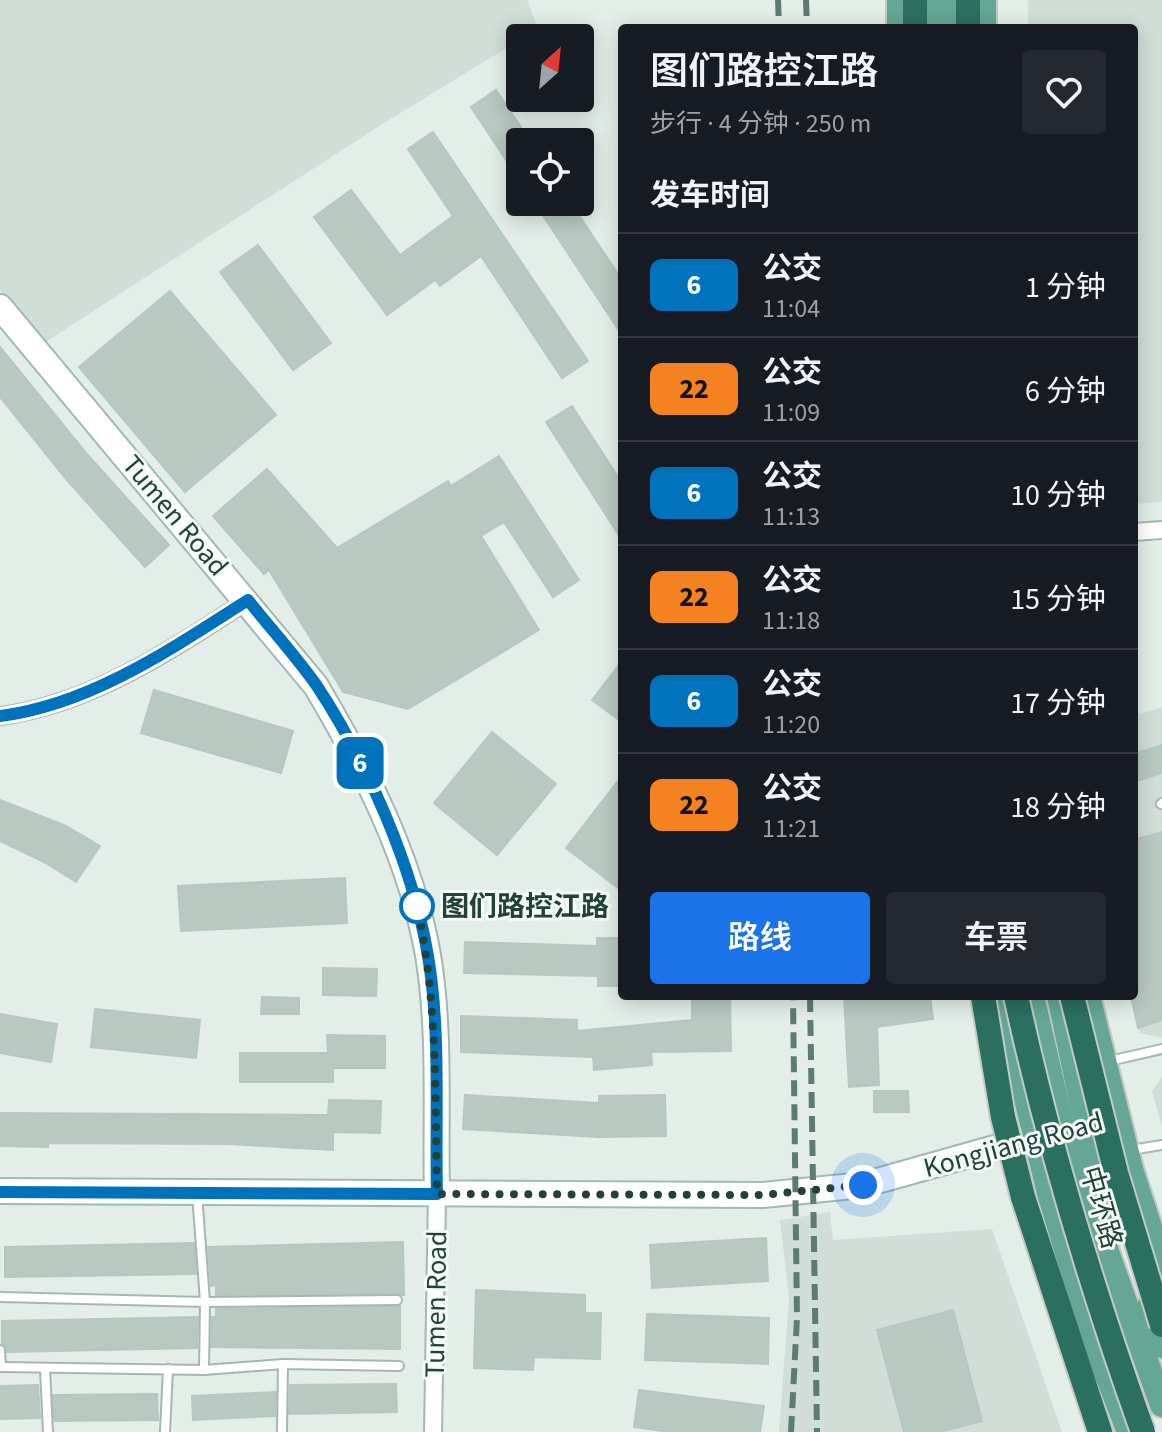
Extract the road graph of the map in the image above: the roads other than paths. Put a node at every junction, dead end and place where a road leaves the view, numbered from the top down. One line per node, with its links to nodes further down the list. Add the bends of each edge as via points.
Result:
1 (899, 0): 7 (main road)
2 (915, 0): 8 (highway)
3 (931, 0): 9 (main road)
4 (955, 0): 10 (main road)
5 (968, 0): 11 (highway)
6 (984, 0): 12 (main road)
7 (899, 24)
8 (915, 24)
9 (931, 24)
10 (955, 24)
11 (968, 24)
12 (984, 24)
13 (0, 307): 16 (main road, Tumen Road)
14 (1162, 530): 15 (street)
15 (1138, 532)
16 (248, 600): 17 (street, via 90,691); 34 (main road, Tumen Road, via 316,686 353,749 416,902 433,1016)
17 (0, 716)
18 (984, 1000): 54 (highway, bridge, via 1023,1197)
19 (1002, 1000): 29 (main road)
20 (1017, 1000): 55 (highway, 中环路, bridge, via 1064,1187 1109,1338)
21 (1033, 1000): 28 (main road)
22 (1059, 1000): 28 (main road)
23 (1073, 1000): 39 (highway, 中环路, bridge, via 1116,1173)
24 (1089, 1000): 26 (main road)
25 (1162, 1049): 26 (lane)
26 (1104, 1061): 27 (main road)
27 (1117, 1116): 28 (main road, Kongjiang Road); 31 (main road)
28 (1074, 1126): 29 (main road, Kongjiang Road); 40 (main road); 48 (main road)
29 (1034, 1137): 34 (main road, Kongjiang Road, via 863,1185 763,1195); 49 (main road, via 1094,1342)
30 (1162, 1145): 31 (lane)
31 (1126, 1151): 35 (main road)
32 (0, 1191): 33 (main road, Kongjiang Road)
33 (197, 1193): 34 (main road, Kongjiang Road); 38 (lane)
34 (437, 1194): 53 (street, Tumen Road)
35 (1162, 1264)
36 (0, 1297): 38 (lane)
37 (397, 1300): 38 (lane)
38 (205, 1302): 47 (lane)
39 (1162, 1325)
40 (1162, 1346)
41 (0, 1350): 44 (lane)
42 (283, 1364): 43 (lane); 47 (lane); 52 (lane)
43 (399, 1366)
44 (1, 1367): 45 (lane)
45 (45, 1368): 46 (lane); 50 (lane)
46 (168, 1369): 47 (lane); 51 (lane)
47 (204, 1370)
48 (1162, 1405)
49 (1126, 1423): 55 (main road)
50 (48, 1432)
51 (165, 1432)
52 (282, 1432)
53 (433, 1432)
54 (1100, 1432)
55 (1145, 1432)

